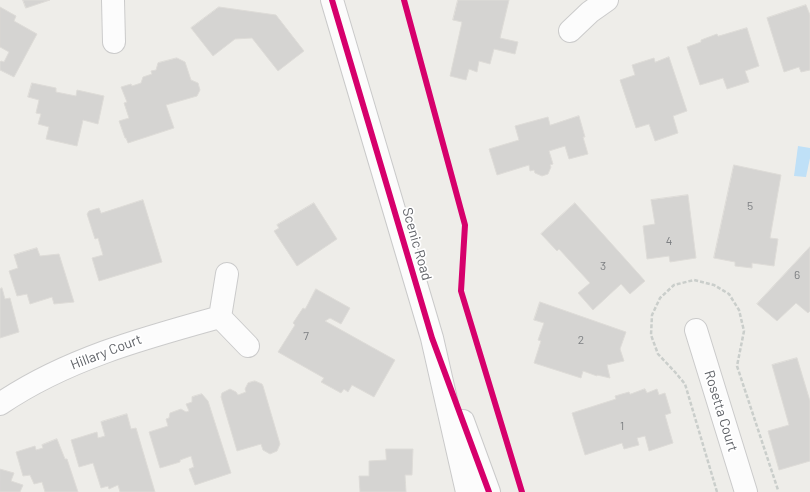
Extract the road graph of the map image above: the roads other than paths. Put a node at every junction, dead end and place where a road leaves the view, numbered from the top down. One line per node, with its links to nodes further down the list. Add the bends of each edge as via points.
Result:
1 (113, 0): 5 (main road)
2 (332, 0): 9 (main road, Scenic Road)
3 (607, 0): 4 (main road)
4 (570, 31)
5 (114, 42)
6 (227, 274): 7 (main road)
7 (220, 317): 10 (main road); 11 (main road, Hillary Court, via 147,337 74,364 50,374)
8 (696, 330): 14 (main road, Rosetta Court)
9 (432, 338): 12 (main road, Scenic Road); 13 (main road, Scenic Road)
10 (248, 346)
11 (0, 404)
12 (467, 492)
13 (489, 492)
14 (746, 492)

